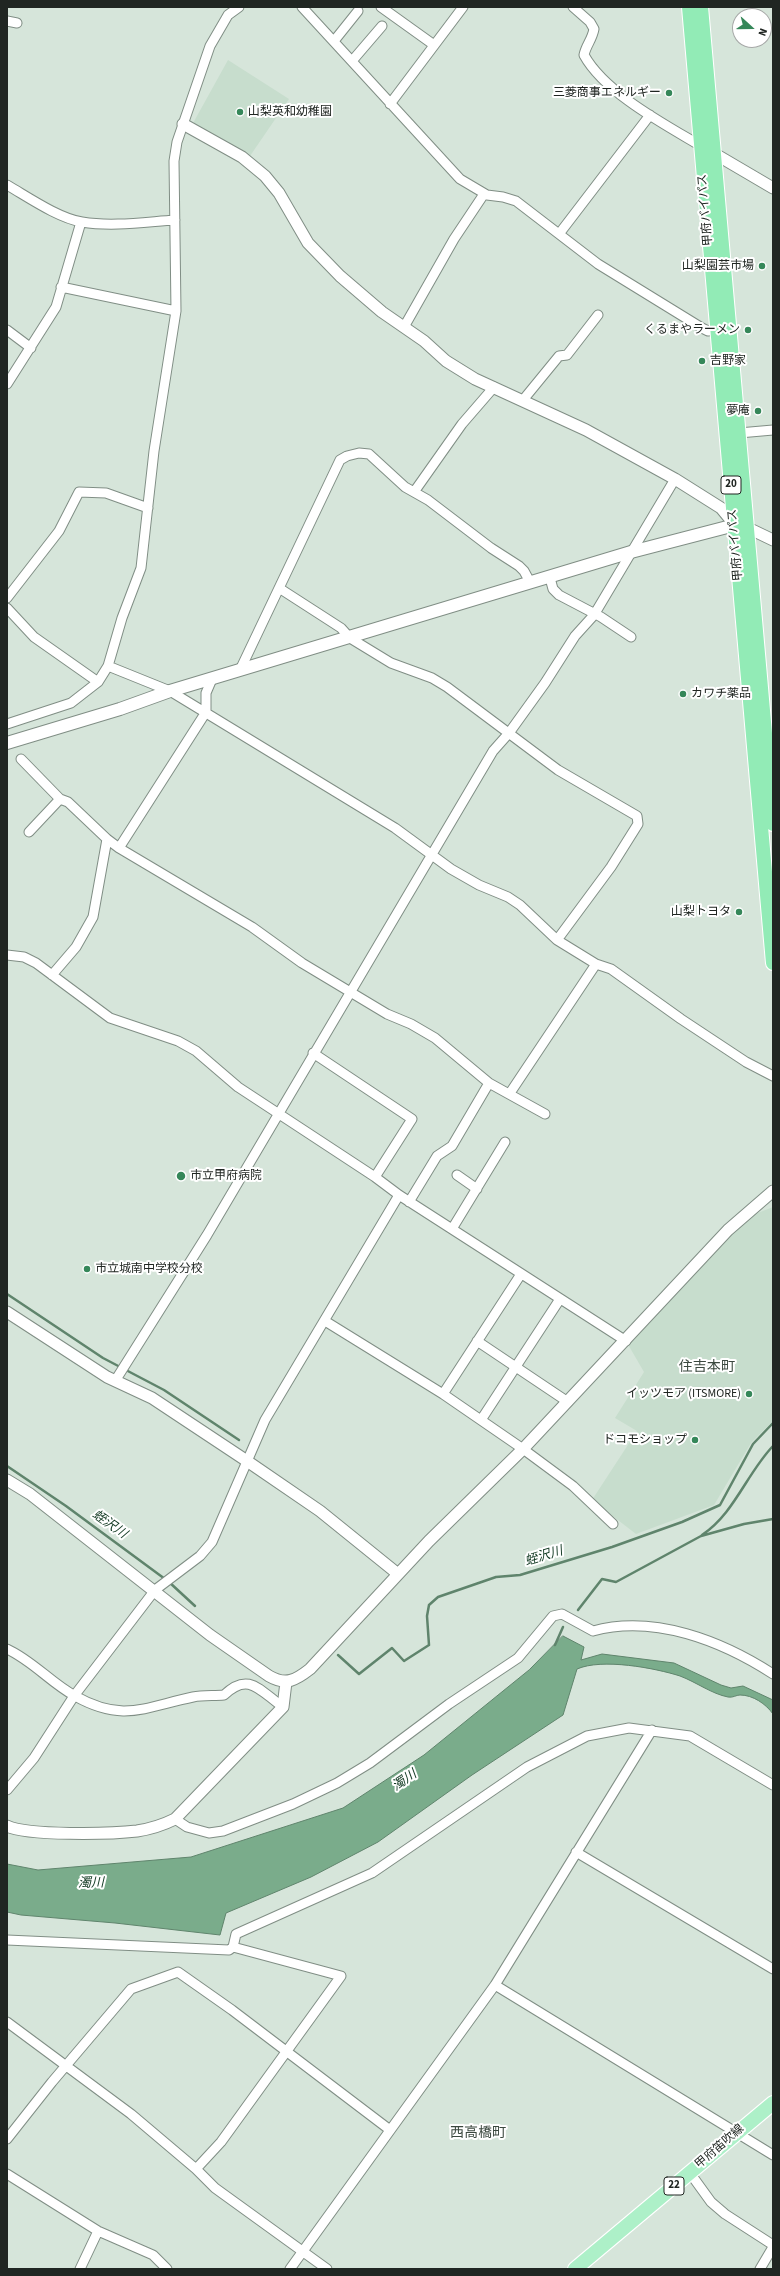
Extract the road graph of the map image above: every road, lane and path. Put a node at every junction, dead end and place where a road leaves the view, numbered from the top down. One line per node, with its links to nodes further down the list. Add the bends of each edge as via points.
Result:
1 (239, 7): 17 (street, via 228,15 210,46)
2 (302, 7): 12 (street)
3 (381, 7): 13 (street)
4 (463, 7): 13 (street)
5 (573, 7): 16 (street, via 594,29 584,55 589,64 630,102)
6 (689, 7): 18 (highway, 甲府バイパス / 20)
7 (701, 7): 19 (highway, 甲府バイパス / 20)
8 (358, 11): 12 (street)
9 (7, 21): 10 (street)
10 (17, 23)
11 (382, 26): 14 (street)
12 (334, 41): 14 (street)
13 (434, 45): 15 (street)
14 (352, 61): 15 (street)
15 (390, 104): 22 (street, via 460,179)
16 (650, 116): 18 (street); 25 (street)
17 (183, 124): 23 (street, via 174,161); 29 (street, via 242,157 265,176 279,192 308,243 340,276)
18 (701, 146): 19 (street); 31 (highway, 甲府バイパス / 20)
19 (715, 155): 21 (street); 37 (highway, 甲府バイパス / 20)
20 (7, 185): 24 (street)
21 (773, 188)
22 (484, 194): 25 (street, via 516,201); 29 (street, via 454,239)
23 (175, 220): 24 (street, via 102,224); 27 (street)
24 (81, 222): 26 (street)
25 (559, 234): 31 (street, via 598,264 702,328 708,331)
26 (61, 287): 27 (street); 32 (street, via 56,306)
27 (176, 311): 40 (street, via 154,451)
28 (598, 315): 35 (street, via 568,355 559,356)
29 (404, 327): 34 (street, via 460,371)
30 (7, 330): 32 (street)
31 (716, 330): 41 (highway, 甲府バイパス / 20)
32 (31, 348): 33 (street)
33 (7, 384)
34 (494, 387): 35 (street); 39 (street, via 462,424)
35 (523, 400): 38 (street, via 586,430)
36 (773, 430): 37 (street)
37 (739, 433): 41 (highway, 甲府バイパス / 20)
38 (675, 479): 41 (street, via 722,508); 43 (street)
39 (414, 492): 45 (street, via 519,566); 46 (street, via 369,454 359,453 340,460)
40 (148, 508): 47 (street, via 106,493 79,492 59,531); 52 (street, via 141,568 122,618)
41 (742, 527): 42 (street); 43 (main road); 58 (highway, 甲府バイパス / 20); 71 (highway, 甲府バイパス / 20)
42 (773, 540)
43 (632, 552): 44 (main road); 49 (street)
44 (550, 578): 45 (main road); 49 (street, via 553,589 559,595)
45 (530, 582): 51 (main road)
46 (279, 588): 51 (street, via 341,628); 53 (street)
47 (7, 598)
48 (7, 608): 55 (street, via 34,637)
49 (594, 615): 50 (street); 60 (street, via 575,636)
50 (631, 637)
51 (350, 638): 53 (main road); 60 (street, via 391,663 432,678 472,704)
52 (108, 666): 55 (street); 56 (street)
53 (240, 670): 54 (main road)
54 (212, 679): 56 (main road); 57 (street, via 206,693)
55 (98, 682): 59 (street, via 71,703)
56 (170, 691): 57 (street); 61 (main road)
57 (206, 712): 67 (street); 68 (street, via 395,828)
58 (768, 721): 64 (highway, 甲府バイパス / 20)
59 (7, 724)
60 (509, 733): 68 (street, via 492,751); 69 (street, via 558,770 637,816 638,824 615,861)
61 (7, 743)
62 (21, 759): 63 (street)
63 (60, 799): 65 (street); 66 (street, via 68,802)
64 (773, 824)
65 (29, 832)
66 (107, 839): 67 (street); 73 (street, via 93,917 76,947)
67 (119, 848): 74 (street, via 228,912 283,951)
68 (432, 856): 69 (street, via 479,885 508,897); 74 (street)
69 (557, 940): 72 (street)
70 (7, 955): 73 (street, via 24,957)
71 (773, 963)
72 (596, 964): 76 (street, via 611,969 746,1062); 78 (street)
73 (52, 975): 79 (street, via 110,1018 178,1041 196,1051 238,1087)
74 (350, 990): 75 (street); 77 (street, via 387,1014 435,1038)
75 (313, 1053): 79 (street); 83 (street, via 412,1119)
76 (773, 1076)
77 (489, 1083): 78 (street); 87 (street, via 452,1146 437,1156)
78 (510, 1093): 80 (street)
79 (277, 1113): 83 (street); 96 (street)
80 (545, 1114)
81 (504, 1142): 84 (street)
82 (457, 1175): 84 (street)
83 (375, 1177): 86 (street)
84 (477, 1189): 88 (street)
85 (773, 1191): 94 (street, via 737,1221)
86 (399, 1195): 87 (street); 92 (street)
87 (410, 1202): 88 (street)
88 (452, 1229): 89 (street)
89 (522, 1274): 90 (street); 93 (street)
90 (560, 1299): 94 (street); 95 (street)
91 (7, 1312): 96 (street)
92 (325, 1321): 97 (street); 101 (street, via 265,1420)
93 (477, 1341): 95 (street); 97 (street)
94 (626, 1341): 98 (street)
95 (516, 1367): 98 (street); 99 (street)
96 (116, 1379): 101 (street, via 152,1398)
97 (443, 1394): 99 (street)
98 (568, 1402): 100 (street)
99 (481, 1420): 100 (street)
100 (523, 1449): 103 (street, via 573,1486); 104 (street)
101 (247, 1461): 104 (street, via 320,1511); 105 (street, via 212,1542 200,1556)
102 (7, 1480): 105 (street)
103 (613, 1524)
104 (398, 1574): 108 (street, via 310,1669 298,1678)
105 (159, 1588): 108 (street, via 210,1635 269,1676); 109 (street)
106 (7, 1649): 109 (street, via 20,1655)
107 (773, 1674): 114 (street, via 746,1657 691,1636 622,1625 593,1632 562,1614 554,1616 518,1658 449,1704 370,1763 337,1783 293,1804 223,1831 209,1833 187,1827)
108 (286, 1682): 110 (street)
109 (74, 1696): 110 (street, via 102,1708 133,1712 195,1696 224,1695 234,1685 243,1682 252,1685); 113 (street, via 34,1758)
110 (283, 1707): 114 (street)
111 (652, 1730): 112 (street, via 690,1736); 116 (street); 118 (street, via 629,1728 587,1736 526,1767 372,1873 236,1934)
112 (773, 1785)
113 (7, 1790)
114 (175, 1819): 115 (street, via 156,1827 111,1832 30,1831)
115 (7, 1826)
116 (576, 1852): 119 (street); 120 (street)
117 (7, 1940): 118 (street, via 229,1950)
118 (233, 1947): 122 (street, via 341,1976)
119 (773, 1969)
120 (495, 1985): 125 (street); 126 (street)
121 (7, 2022): 123 (street)
122 (286, 2052): 123 (street, via 178,1972 131,1989); 125 (street); 129 (street, via 221,2142)
123 (66, 2067): 127 (street); 129 (street, via 131,2114)
124 (773, 2103): 126 (main road, 甲府笛吹線 / 22)
125 (390, 2130): 134 (street)
126 (736, 2133): 128 (street); 130 (main road, 甲府笛吹線 / 22)
127 (7, 2139)
128 (773, 2155)
129 (196, 2169): 134 (street, via 215,2188)
130 (690, 2173): 133 (street, via 711,2202); 139 (main road, 甲府笛吹線 / 22)
131 (7, 2174): 132 (street)
132 (98, 2231): 135 (street); 136 (street, via 152,2255)
133 (773, 2246): 140 (street)
134 (304, 2251): 137 (street); 138 (street)
135 (80, 2269)
136 (167, 2269)
137 (290, 2269)
138 (327, 2269)
139 (575, 2269)
140 (760, 2269)

